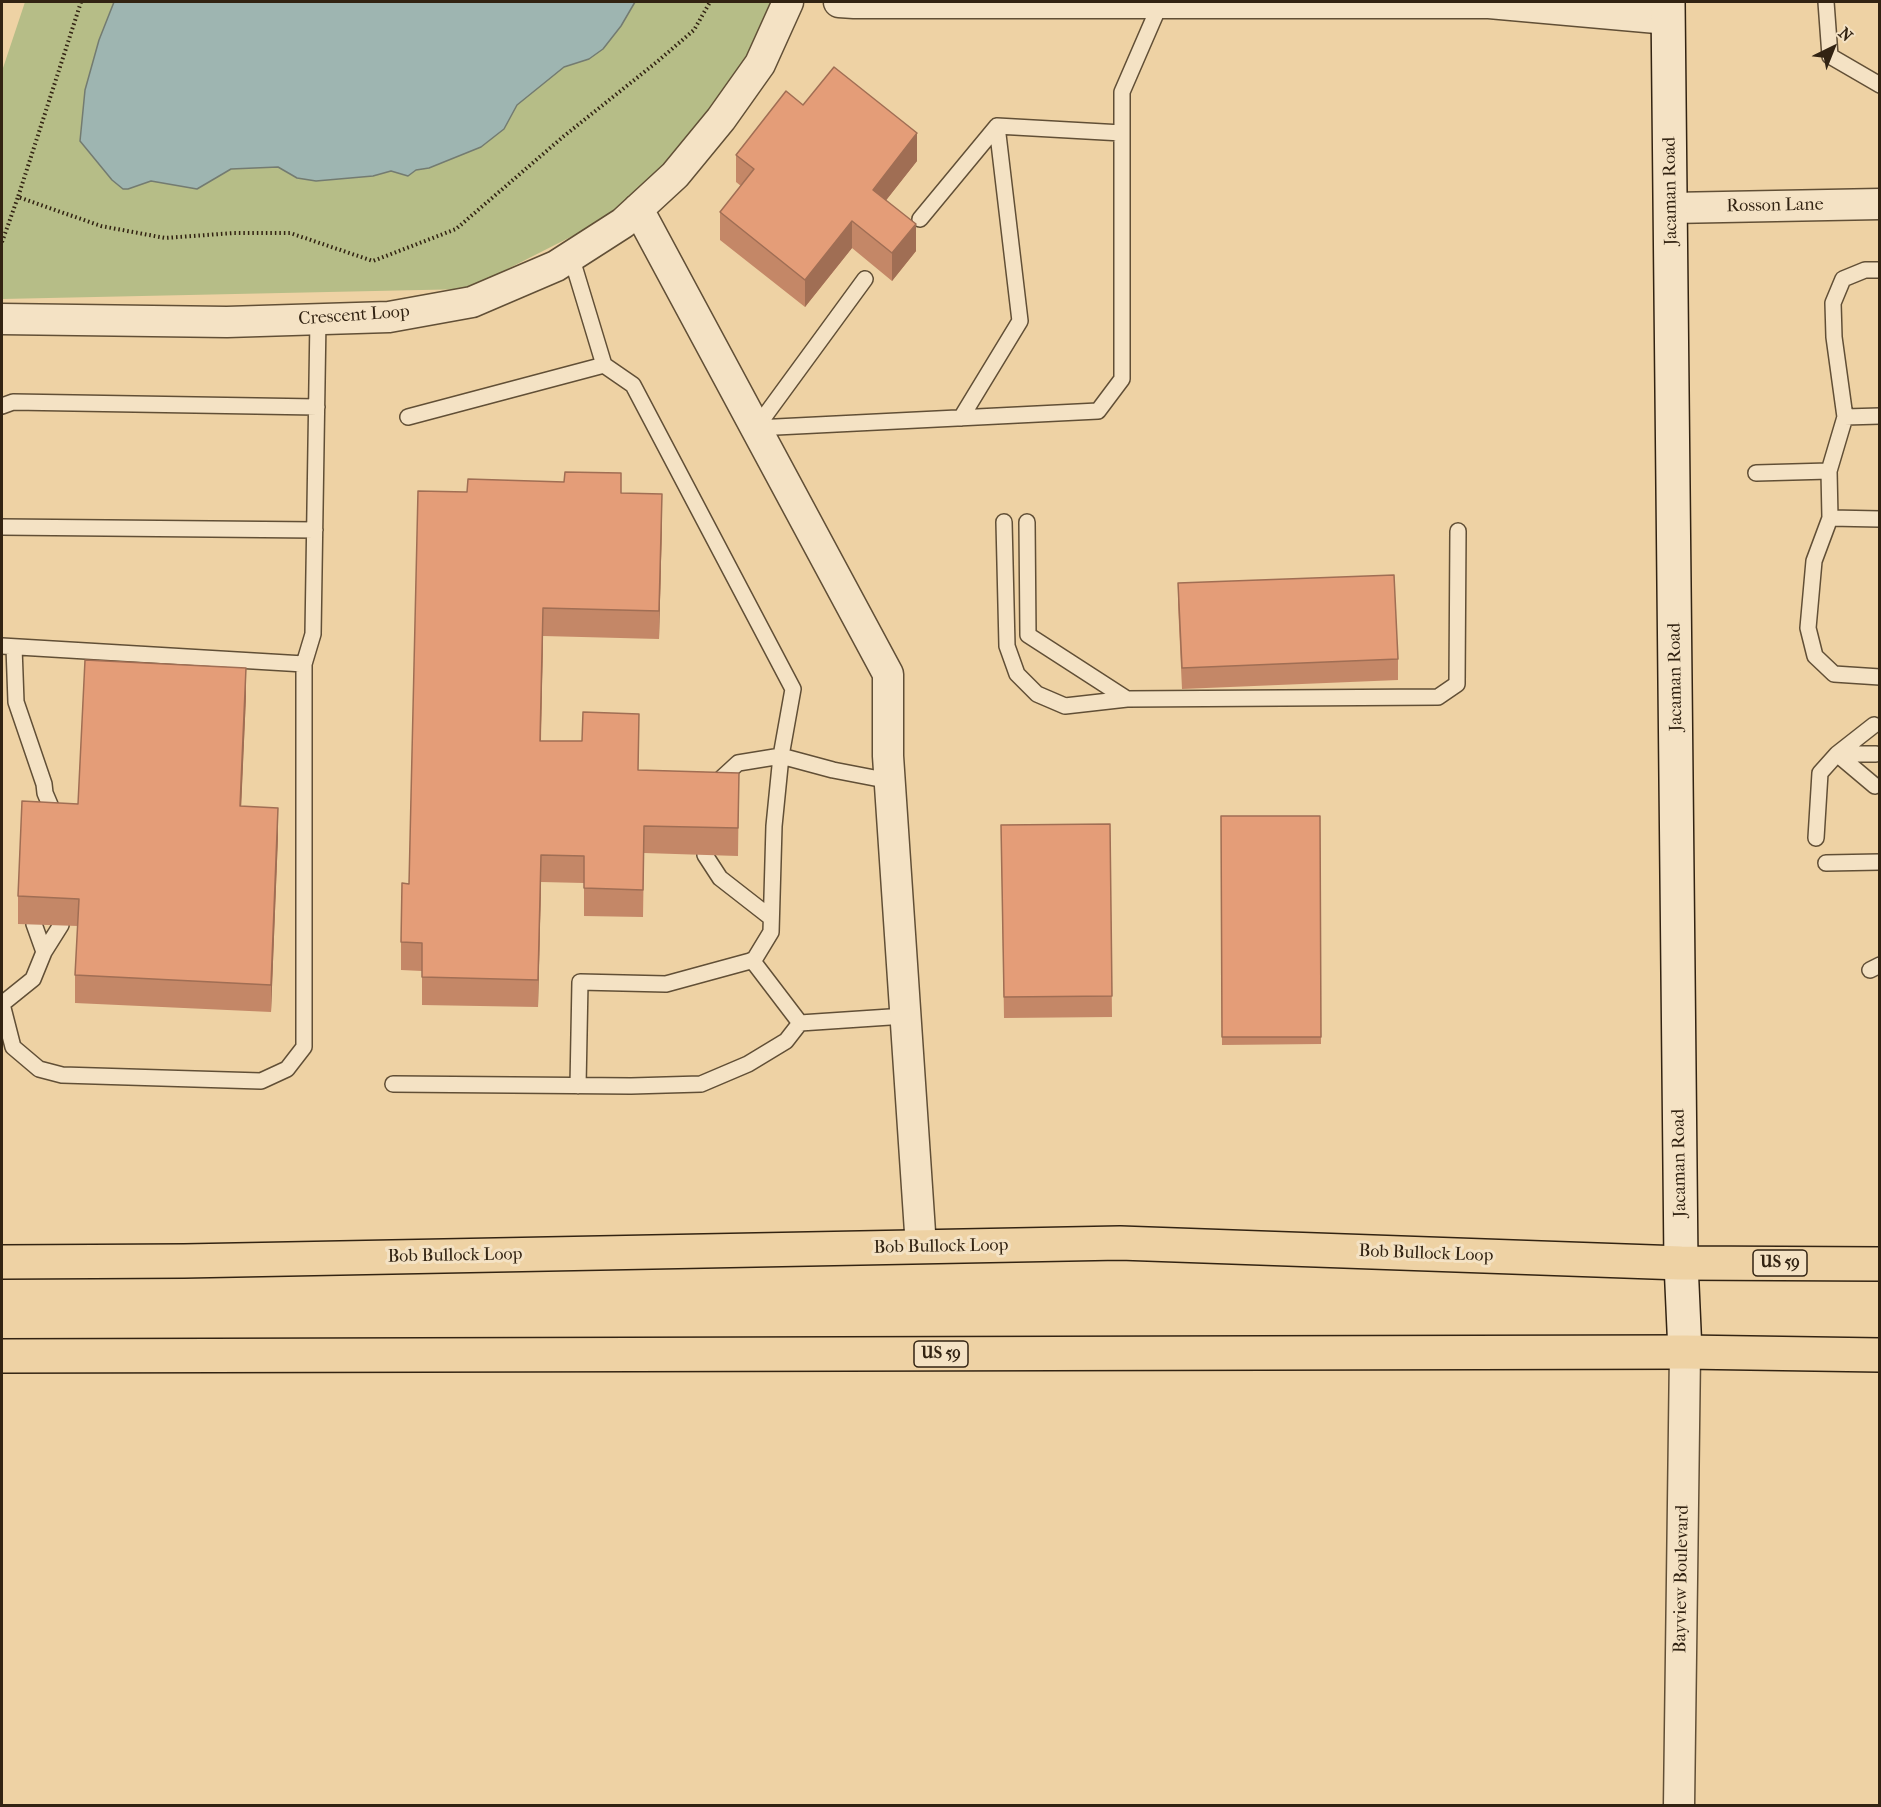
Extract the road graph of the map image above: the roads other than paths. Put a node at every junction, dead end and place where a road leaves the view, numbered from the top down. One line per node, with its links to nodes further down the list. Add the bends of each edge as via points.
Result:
1 (788, 2): 12 (street, Crescent Loop, via 760,64 721,119 675,175)
2 (839, 2): 3 (street)
3 (1161, 2): 5 (street); 9 (lane, via 1122,92)
4 (1826, 2): 7 (lane, via 1830,56)
5 (1412, 3): 6 (street)
6 (1668, 10): 11 (main road, Jacaman Road)
7 (1880, 85)
8 (997, 126): 9 (lane); 13 (lane); 25 (lane, via 1020,321)
9 (1122, 133): 25 (lane, via 1122,380 1098,411)
10 (1880, 204): 11 (street, Rosson Lane)
11 (1671, 208): 66 (main road, Jacaman Road)
12 (638, 209): 14 (street, Crescent Loop); 26 (street)
13 (920, 219)
14 (571, 256): 18 (street, Crescent Loop, via 472,302 389,317); 19 (lane)
15 (1880, 270): 24 (lane, via 1865,270 1843,279 1833,303)
16 (865, 279): 26 (lane)
17 (2, 319): 18 (street, Crescent Loop)
18 (318, 319): 21 (lane)
19 (604, 364): 23 (lane); 43 (lane, via 633,385 793,689)
20 (2, 406): 21 (lane, via 13,402)
21 (317, 407): 34 (lane)
22 (1880, 416): 24 (lane)
23 (408, 417)
24 (1845, 417): 27 (lane)
25 (961, 418): 26 (lane)
26 (756, 428): 44 (street, via 888,674)
27 (1829, 471): 28 (lane); 29 (lane)
28 (1756, 473)
29 (1830, 518): 30 (lane); 38 (lane, via 1814,561 1808,628 1815,656 1834,674)
30 (1880, 519)
31 (1004, 522): 39 (lane, via 1007,646 1017,674 1037,694 1065,706)
32 (1028, 522): 39 (lane, via 1028,635)
33 (2, 527): 34 (lane)
34 (315, 530): 37 (lane, via 313,634)
35 (1458, 531): 39 (lane, via 1457,684 1438,697)
36 (8, 646): 37 (lane); 46 (lane, via 16,702)
37 (304, 664): 59 (lane, via 304,1047 287,1069 261,1081 62,1075 39,1069 13,1047)
38 (1880, 676)
39 (1127, 699)
40 (1874, 725): 41 (lane)
41 (1837, 754): 42 (lane); 45 (lane); 50 (lane, via 1820,773)
42 (1876, 754)
43 (781, 756): 44 (lane); 47 (lane, via 738,763); 54 (lane)
44 (890, 781): 60 (street)
45 (1875, 786)
46 (44, 788): 48 (lane); 49 (lane)
47 (702, 800)
48 (37, 820)
49 (61, 830)
50 (1816, 838)
51 (705, 855): 54 (lane, via 720,878)
52 (1880, 862): 53 (lane)
53 (1826, 863)
54 (770, 917): 58 (lane, via 771,932)
55 (34, 924): 57 (lane)
56 (61, 925): 57 (lane)
57 (44, 952): 59 (lane, via 33,979)
58 (752, 960): 61 (lane); 63 (lane, via 666,984 580,982)
59 (2, 1004)
60 (905, 1016): 61 (lane); 64 (street)
61 (800, 1023): 63 (lane, via 786,1041 748,1064 701,1084)
62 (393, 1084): 63 (lane)
63 (578, 1086)
64 (921, 1247): 65 (highway, Bob Bullock Loop / US 59); 66 (highway, Bob Bullock Loop / US 59, via 1120,1243)
65 (2, 1262)
66 (1682, 1263): 67 (highway, Bob Bullock Loop / US 59); 68 (main road, Jacaman Road)
67 (1880, 1264)
68 (1685, 1352): 69 (highway, US 59); 70 (highway, US 59); 71 (street, Bayview Boulevard)
69 (1880, 1355)
70 (2, 1356)
71 (1679, 1806)

